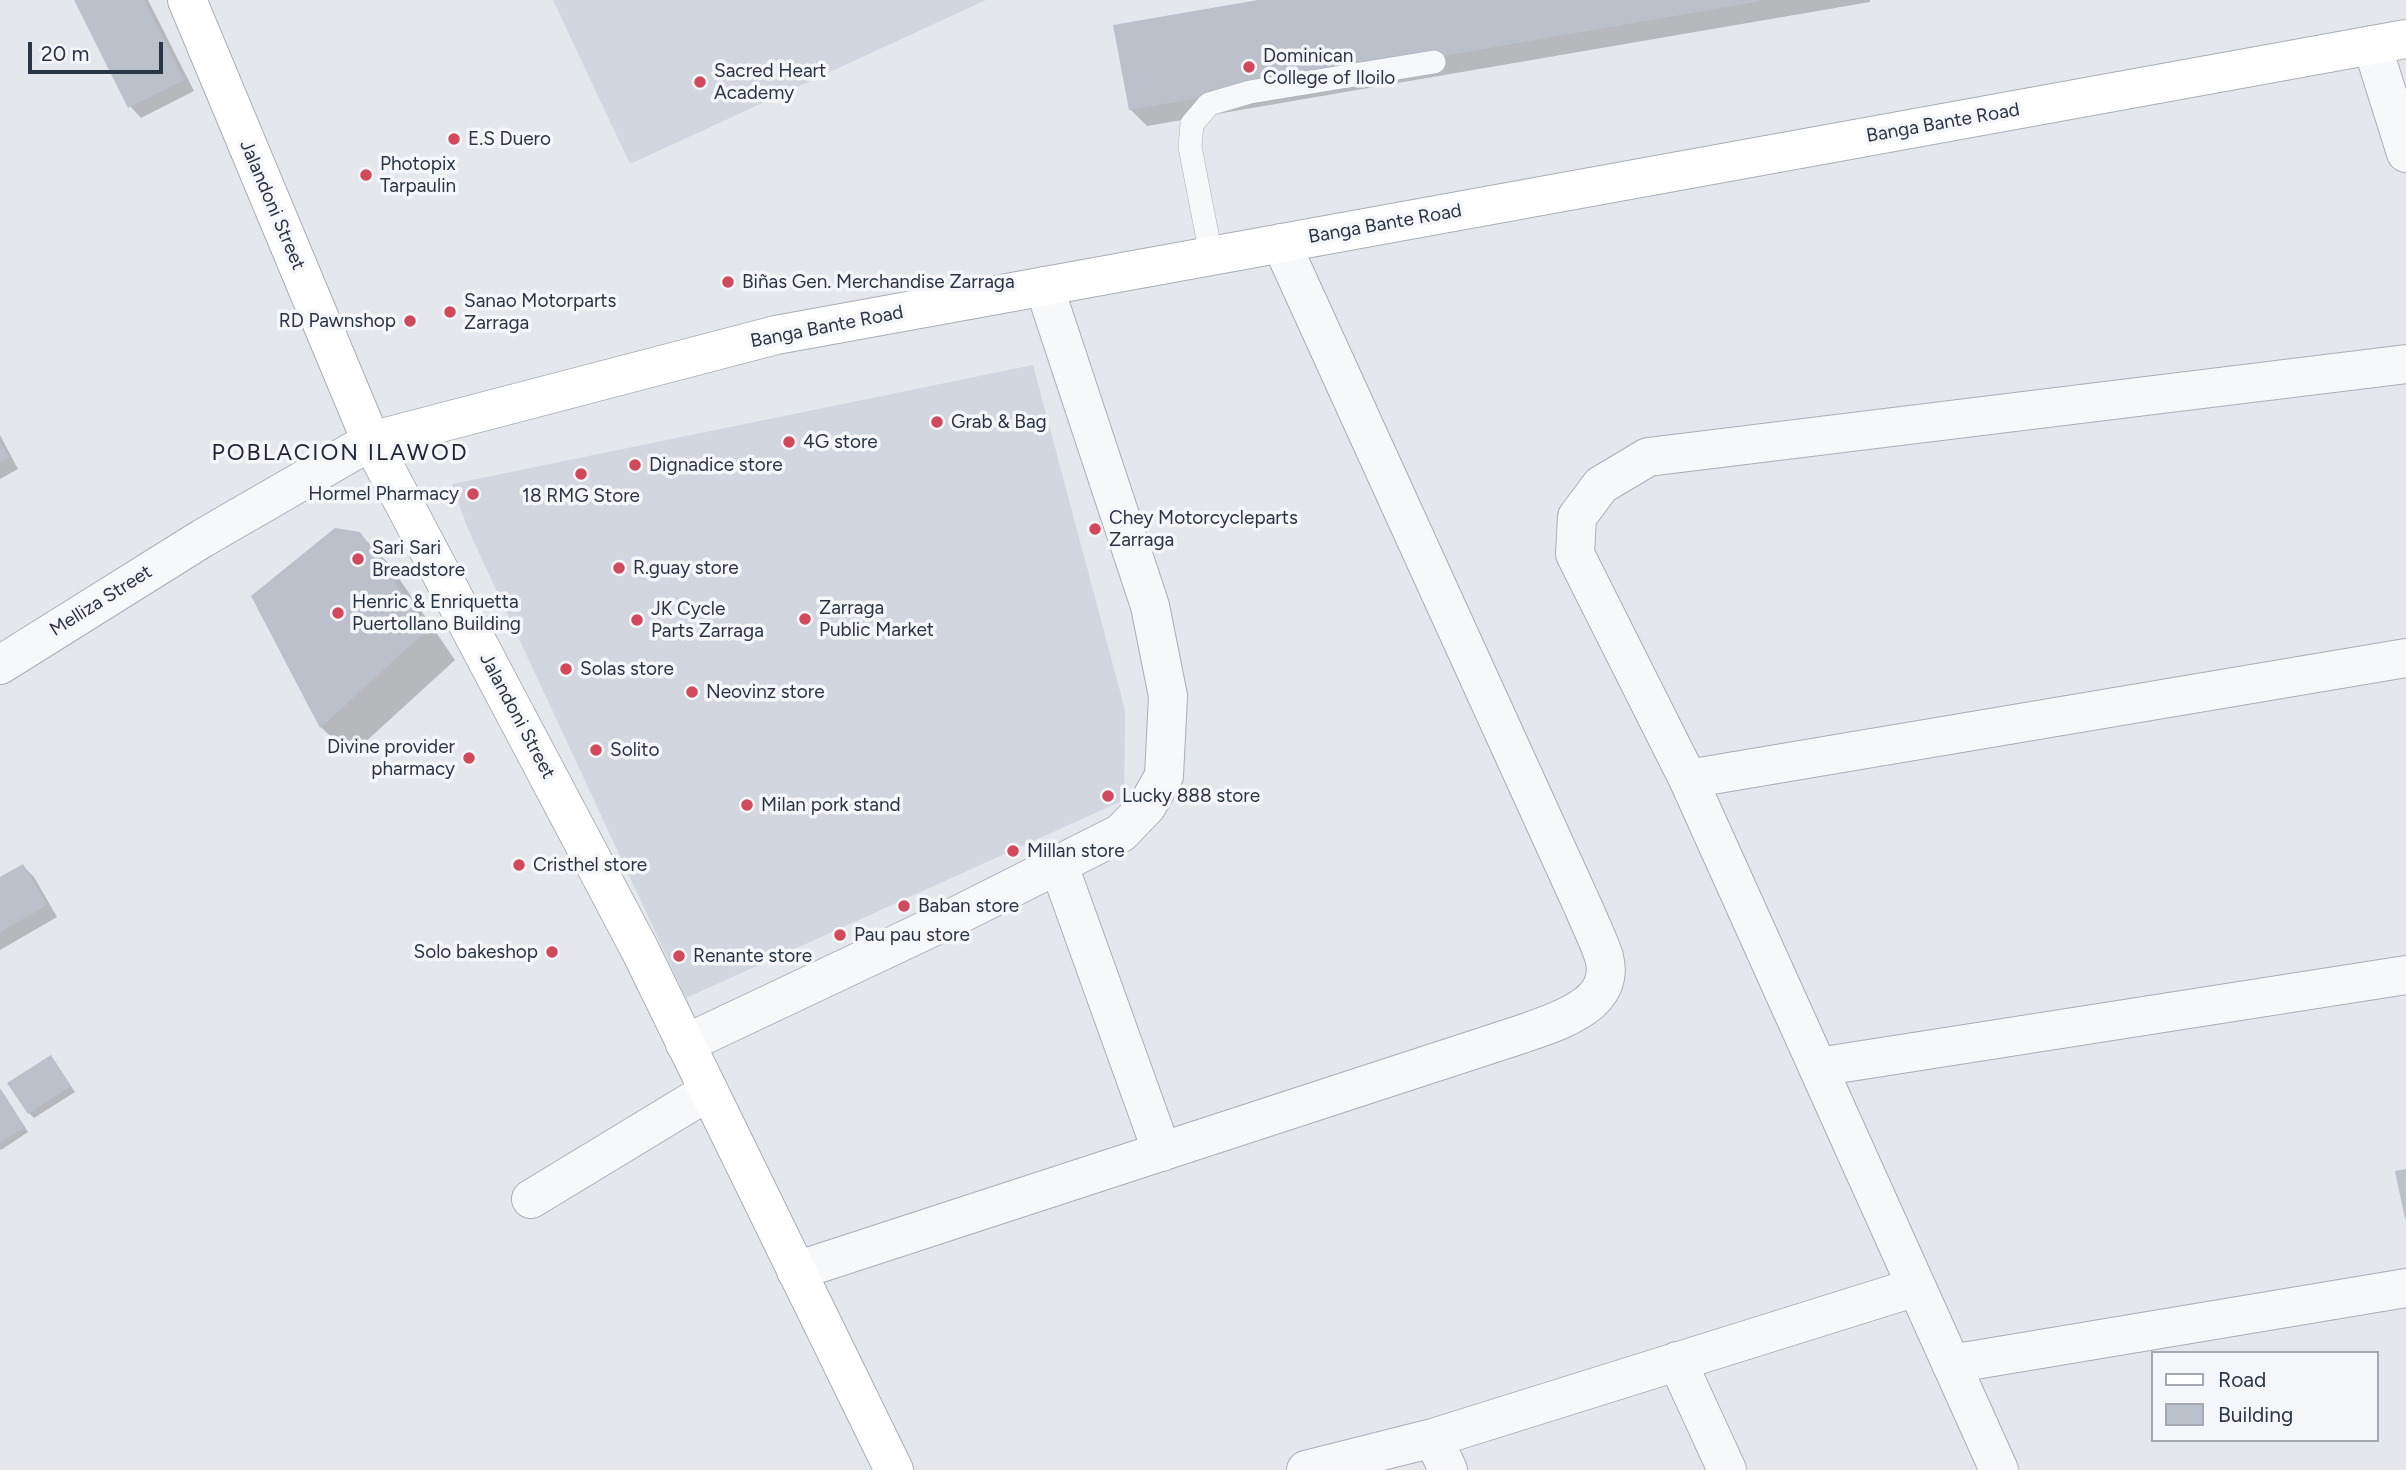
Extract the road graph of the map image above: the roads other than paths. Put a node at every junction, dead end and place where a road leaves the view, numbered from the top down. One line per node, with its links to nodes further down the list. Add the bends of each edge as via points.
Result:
1 (187, 0): 9 (main road, Jalandoni Street)
2 (2389, 42): 4 (street); 5 (main road, Banga Bante Road)
3 (1433, 62): 6 (lane, via 1250,92 1209,104 1192,124 1190,147)
4 (2406, 153)
5 (1281, 243): 6 (main road, Banga Bante Road); 18 (street, via 1585,911 1605,959 1601,990 1576,1014 1533,1030)
6 (1211, 256): 7 (main road, Banga Bante Road)
7 (1044, 286): 9 (main road, Banga Bante Road, via 776,335); 13 (street, via 1150,606 1168,696 1164,776 1147,806 1121,833)
8 (2406, 364): 12 (street, via 1648,457 1601,485 1577,517 1576,554)
9 (371, 441): 11 (street, Melliza Street, via 203,538); 15 (main road, Jalandoni Street, via 640,950)
10 (2406, 658): 12 (street)
11 (0, 665)
12 (1688, 779): 16 (street)
13 (1059, 866): 15 (street); 18 (street)
14 (2406, 975): 16 (street)
15 (685, 1044): 17 (main road, Jalandoni Street)
16 (1818, 1067): 21 (street)
17 (709, 1091): 19 (street); 20 (main road, Jalandoni Street)
18 (1162, 1152): 20 (street)
19 (531, 1199)
20 (796, 1271): 26 (main road, Jalandoni Street)
21 (1916, 1287): 23 (street); 24 (street)
22 (2406, 1288): 24 (street)
23 (1677, 1361): 25 (street); 28 (street)
24 (1951, 1364): 29 (street)
25 (1441, 1454): 27 (street)
26 (894, 1470)
27 (1306, 1470)
28 (1727, 1470)
29 (1999, 1470)

